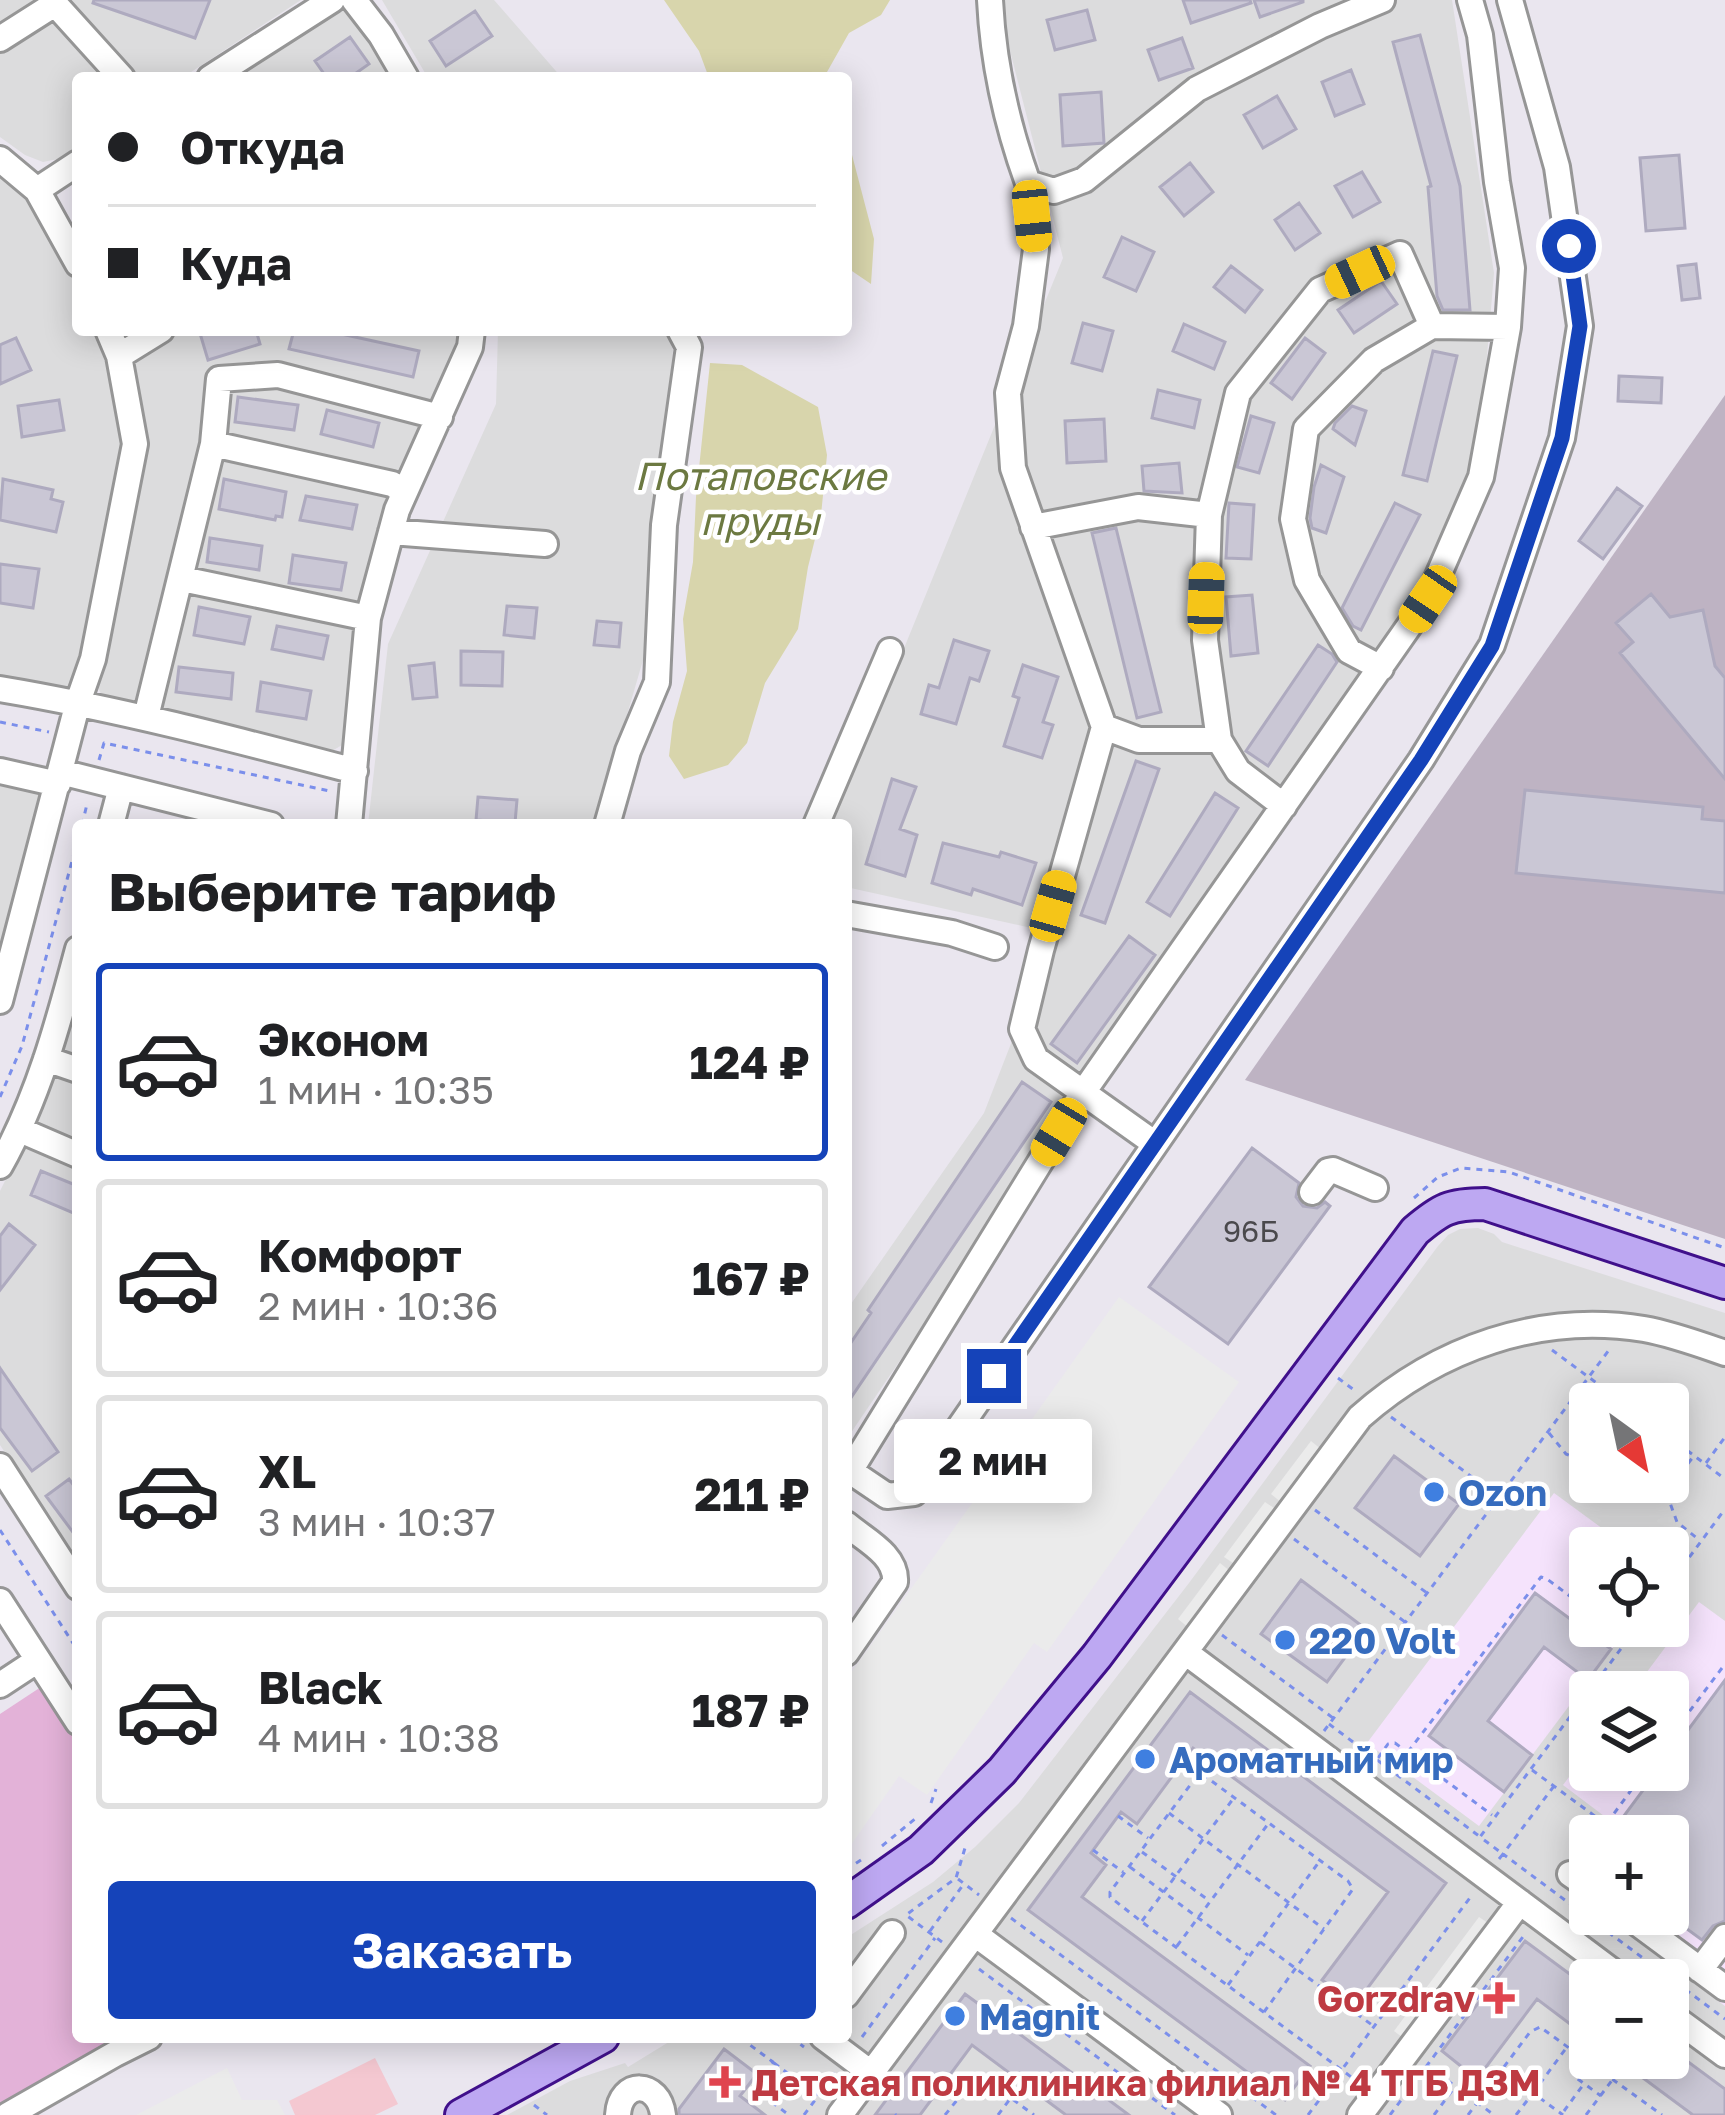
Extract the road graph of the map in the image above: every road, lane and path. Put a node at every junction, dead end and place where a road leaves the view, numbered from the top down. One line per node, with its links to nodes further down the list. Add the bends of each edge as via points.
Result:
1 (354, 0): 11 (street)
2 (990, 0): 14 (street)
3 (1382, 0): 14 (street, via 1197,88 1084,180 1054,191)
4 (1470, 0): 18 (street, via 1512,268)
5 (1510, 0): 64 (street, via 1557,167 1580,326 1562,438 1492,646)
6 (318, 3): 10 (street)
7 (68, 10): 8 (street, via 56,4); 9 (street)
8 (0, 39)
9 (117, 72)
10 (219, 72)
11 (403, 72)
12 (0, 159): 15 (street)
13 (72, 168): 15 (street)
14 (1028, 183): 28 (street, via 1036,249 1008,393 1013,468)
15 (37, 190): 16 (street)
16 (72, 253)
17 (1432, 326): 18 (street); 27 (street, via 1400,254 1320,290 1238,393); 34 (street, via 1374,360 1306,429 1293,519 1307,580 1349,650)
18 (1508, 327): 34 (street, via 1481,477 1428,599)
19 (111, 336): 23 (street)
20 (151, 336): 23 (street)
21 (471, 336): 24 (street)
22 (683, 336): 50 (street, via 689,347 664,525 658,682)
23 (119, 356): 36 (street, via 135,444)
24 (440, 417): 25 (street, via 278,375 218,380); 26 (street)
25 (213, 444): 26 (street); 31 (street)
26 (405, 492): 29 (street)
27 (1209, 514): 28 (street, via 1138,507); 39 (street, via 1205,640)
28 (1033, 526): 38 (street)
29 (391, 532): 30 (street); 32 (street)
30 (545, 544)
31 (182, 579): 32 (street); 37 (street)
32 (368, 618): 43 (street)
33 (890, 651): 51 (street)
34 (1381, 668): 45 (street)
35 (0, 689): 36 (street)
36 (78, 702): 37 (street); 41 (street)
37 (146, 717): 43 (street)
38 (1104, 728): 39 (street, via 1139,740); 61 (street, via 1022,1029 1036,1059)
39 (1219, 740): 45 (street, via 1238,771)
40 (0, 771): 41 (street)
41 (60, 778): 42 (street); 58 (street)
42 (94, 780): 43 (path, via 104,743); 44 (street); 46 (path)
43 (354, 783): 49 (street)
44 (122, 788): 47 (street); 48 (street)
45 (1283, 806): 61 (street)
46 (84, 819)
47 (113, 819)
48 (247, 819)
49 (351, 819)
50 (610, 819)
51 (819, 819)
52 (72, 862): 55 (path)
53 (852, 915): 54 (street)
54 (994, 947)
55 (49, 949): 56 (path); 62 (path)
56 (72, 951)
57 (72, 969): 59 (street)
58 (0, 1001)
59 (46, 1060): 60 (street); 63 (street)
60 (72, 1068)
61 (1082, 1094): 64 (street); 85 (street)
62 (0, 1097)
63 (20, 1130): 65 (street); 66 (street)
64 (1154, 1143): 86 (street, via 914,1492 887,1496)
65 (72, 1152)
66 (0, 1166)
67 (1375, 1188): 68 (street, via 1333,1170)
68 (1312, 1192)
69 (1725, 1283): 138 (main road, via 1485,1204 1437,1212 1002,1772 921,1850)
70 (1568, 1345): 74 (path, via 1546,1346)
71 (1612, 1345): 74 (path)
72 (1725, 1353): 76 (street, via 1643,1329 1552,1327 1459,1352 1400,1384)
73 (1336, 1377): 76 (path)
74 (1588, 1377): 75 (path); 77 (path)
75 (1596, 1383)
76 (1387, 1406): 88 (path, via 1388,1415); 105 (street, via 1360,1417)
77 (1548, 1432): 80 (path); 88 (path)
78 (1725, 1437): 83 (path)
79 (1689, 1452): 81 (path)
80 (1569, 1455)
81 (1694, 1456): 82 (path); 83 (path)
82 (1689, 1462)
83 (1705, 1464): 87 (path)
84 (0, 1466): 97 (street)
85 (852, 1468)
86 (852, 1472)
87 (1725, 1479)
88 (1499, 1497): 98 (path)
89 (1670, 1503): 95 (path, via 1677,1522)
90 (1314, 1509): 98 (path)
91 (1725, 1509): 95 (path)
92 (852, 1529): 103 (street, via 896,1573)
93 (0, 1530): 102 (path)
94 (1292, 1538): 101 (path)
95 (1701, 1541): 96 (path)
96 (1689, 1557)
97 (72, 1578)
98 (1427, 1593): 101 (path)
99 (1569, 1595): 114 (path, via 1540,1577)
100 (0, 1601): 106 (street)
101 (1406, 1622): 111 (path)
102 (72, 1642)
103 (852, 1644)
104 (1622, 1647): 116 (path)
105 (1192, 1658): 111 (path, via 1220,1634); 113 (street); 141 (street)
106 (38, 1660): 108 (street); 110 (street)
107 (1725, 1664): 109 (path)
108 (0, 1685)
109 (1689, 1712)
110 (72, 1713)
111 (1334, 1718): 112 (path)
112 (1329, 1724): 113 (path); 115 (path)
113 (1312, 1747): 134 (street)
114 (1408, 1752): 115 (path, via 1392,1742); 121 (path)
115 (1377, 1760): 123 (path)
116 (1531, 1768): 119 (path); 121 (path)
117 (1234, 1797): 118 (path, via 1202,1774); 122 (path); 125 (path)
118 (1169, 1814): 124 (path); 125 (path)
119 (1593, 1815)
120 (1118, 1816): 124 (path)
121 (1495, 1817): 123 (path)
122 (1269, 1823): 129 (path); 130 (path)
123 (1480, 1837): 134 (path, via 1503,1854)
124 (1149, 1839): 128 (path)
125 (1203, 1839): 130 (path); 133 (path)
126 (965, 1848): 135 (path, via 956,1878)
127 (1093, 1850): 132 (path)
128 (1141, 1851): 131 (path); 133 (path)
129 (1320, 1861): 140 (path); 145 (path, via 1353,1889)
130 (1238, 1864): 139 (path); 140 (path)
131 (1129, 1867): 132 (path); 137 (path)
132 (1124, 1873): 144 (path, via 1110,1898)
133 (1175, 1876): 137 (path); 139 (path)
134 (1486, 1877): 142 (street); 162 (path)
135 (964, 1884): 141 (path); 146 (path)
136 (1569, 1887): 142 (path)
137 (1164, 1892): 143 (path); 144 (path)
138 (852, 1899)
139 (1210, 1902): 143 (path)
140 (1289, 1903): 145 (path); 152 (path)
141 (995, 1907): 148 (street); 200 (path)
142 (1529, 1909): 155 (street); 173 (path); 202 (street)
143 (1198, 1918): 153 (path); 154 (path)
144 (1142, 1922): 153 (path)
145 (1325, 1930): 156 (path)
146 (928, 1932)
147 (892, 1933): 159 (street)
148 (975, 1934): 175 (street); 199 (street)
149 (1652, 1935): 157 (street)
150 (1725, 1936): 157 (street)
151 (936, 1938): 171 (path)
152 (1260, 1942): 154 (path); 156 (path)
153 (1176, 1947): 158 (path)
154 (1250, 1956): 158 (path)
155 (1596, 1959)
156 (1297, 1969): 161 (path); 162 (path)
157 (1700, 1970): 160 (street)
158 (1228, 1985): 161 (path)
159 (852, 1987)
160 (1725, 1988)
161 (1264, 2012): 169 (path)
162 (1374, 2026): 201 (path)
163 (1689, 2028): 170 (street)
164 (137, 2043): 189 (street)
165 (591, 2043): 190 (main road)
166 (747, 2043): 172 (path)
167 (831, 2043): 171 (street)
168 (1568, 2045): 174 (path, via 1534,2028); 180 (path)
169 (1319, 2053)
170 (1725, 2055)
171 (848, 2056): 175 (street); 181 (path)
172 (773, 2062): 181 (path); 194 (path, via 753,2088)
173 (1427, 2065): 179 (path); 186 (path)
174 (1502, 2070): 180 (path); 185 (path)
175 (871, 2073): 196 (street)
176 (1578, 2079): 178 (path)
177 (1613, 2079): 182 (path); 210 (path)
178 (1584, 2084): 182 (path); 188 (path)
179 (1456, 2086): 185 (path); 205 (path)
180 (1532, 2092): 188 (path); 208 (path)
181 (818, 2096): 195 (path)
182 (1601, 2096): 209 (path)
183 (1011, 2098): 187 (path, via 978,2074); 197 (path); 198 (path)
184 (527, 2100): 191 (path)
185 (1477, 2102): 206 (path); 207 (path)
186 (1394, 2109): 203 (path); 204 (path)
187 (948, 2114)
188 (1562, 2114)
189 (8, 2115)
190 (461, 2115)
191 (547, 2115)
192 (618, 2115): 193 (street, via 624,2095 642,2088 659,2098)
193 (663, 2115)
194 (789, 2115)
195 (804, 2115)
196 (840, 2115)
197 (998, 2115)
198 (1034, 2115)
199 (1219, 2115)
200 (1276, 2115)
201 (1308, 2115)
202 (1360, 2115)
203 (1390, 2115)
204 (1403, 2115)
205 (1434, 2115)
206 (1468, 2115)
207 (1494, 2115)
208 (1516, 2115)
209 (1586, 2115)
210 (1662, 2115)

